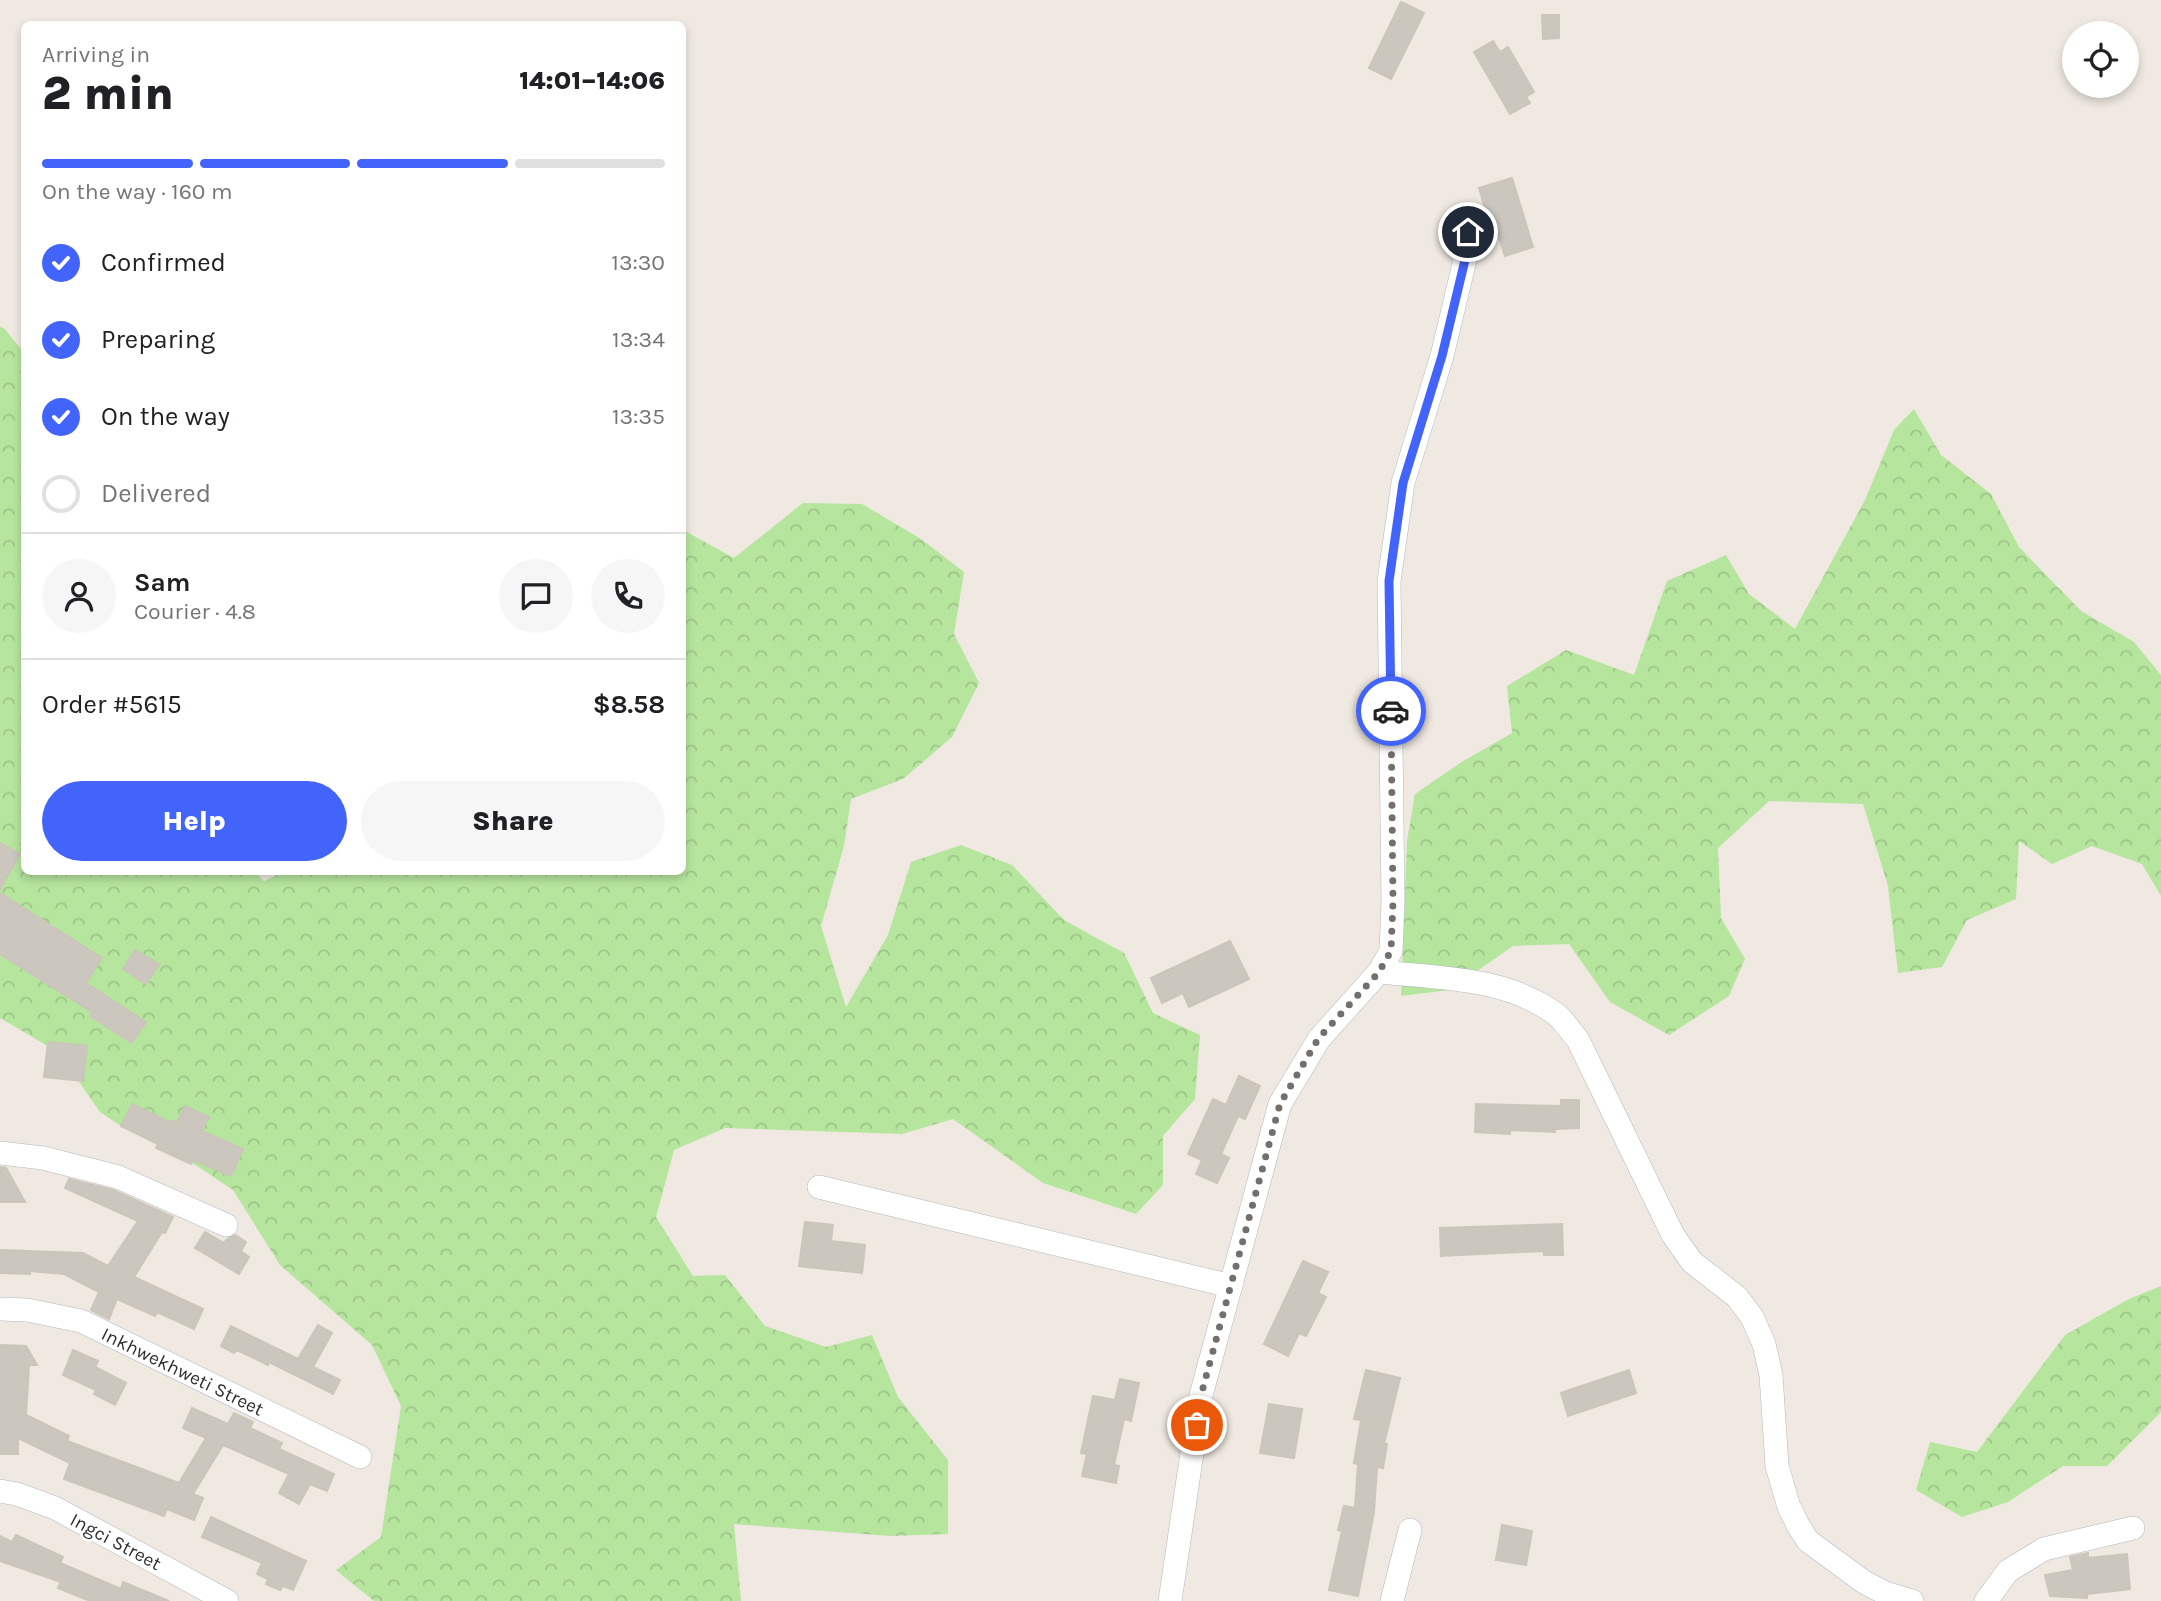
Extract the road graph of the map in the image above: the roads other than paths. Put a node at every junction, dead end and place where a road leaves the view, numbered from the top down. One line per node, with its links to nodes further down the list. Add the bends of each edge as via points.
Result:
1 (1468, 232): 2 (street, via 1442,356 1403,483 1389,581 1393,902 1391,951)
2 (1379, 972): 6 (street, via 1318,1039 1280,1104); 15 (street, via 1478,982 1518,993 1558,1016 1578,1040 1673,1235 1692,1262 1737,1297 1752,1317 1771,1375 1777,1466 1798,1525 1808,1541 1864,1583)
3 (0, 1153): 5 (street, via 43,1158 118,1177)
4 (819, 1187): 6 (street)
5 (226, 1225)
6 (1231, 1286): 13 (street, via 1200,1399)
7 (0, 1309): 8 (street, Inkhwekhweti Street, via 81,1321)
8 (360, 1457)
9 (0, 1492): 12 (street, Ingci Street, via 55,1508)
10 (2133, 1528): 16 (street, via 2045,1549 2008,1571)
11 (1410, 1530): 14 (street)
12 (227, 1601)
13 (1170, 1601)
14 (1391, 1601)
15 (1912, 1601)
16 (1986, 1601)

